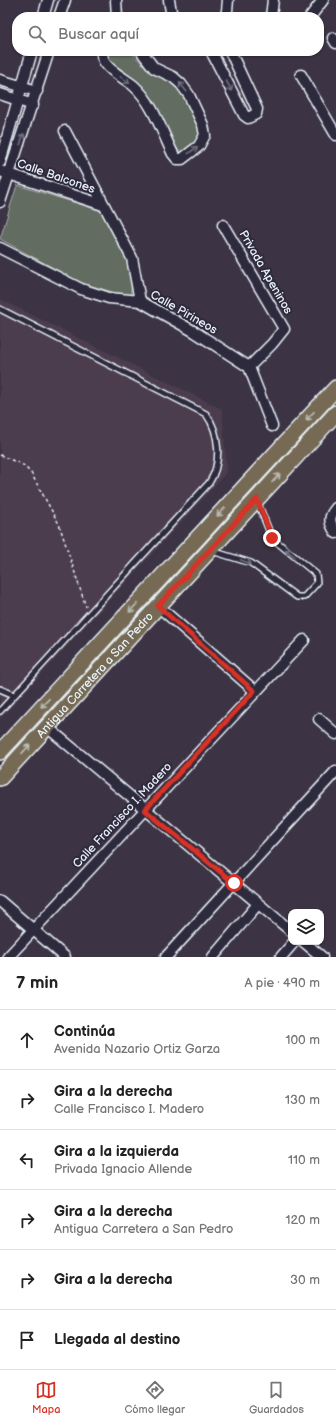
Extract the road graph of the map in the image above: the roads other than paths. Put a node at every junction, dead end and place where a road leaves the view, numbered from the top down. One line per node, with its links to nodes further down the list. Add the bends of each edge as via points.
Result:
1 (48, 0): 8 (street)
2 (65, 0): 9 (street)
3 (116, 0): 10 (street)
4 (169, 0): 11 (street)
5 (228, 0): 12 (street)
6 (273, 0): 13 (street)
7 (323, 0): 14 (street)
8 (44, 12)
9 (61, 12)
10 (116, 12)
11 (169, 12)
12 (227, 12)
13 (272, 12)
14 (314, 12)
15 (30, 56): 23 (street)
16 (48, 56): 24 (street)
17 (103, 56): 18 (street, one-way to 18, via 104,62 135,87 146,100 173,154 177,159 182,159 199,146 205,135 203,125 181,84 154,68)
18 (146, 56)
19 (214, 56): 20 (street, one-way to 20, via 244,115 248,118 256,114 257,110)
20 (232, 56)
21 (301, 75): 29 (street)
22 (0, 80): 23 (street)
23 (21, 87): 24 (street); 26 (street)
24 (37, 91): 27 (street)
25 (0, 94): 26 (street)
26 (18, 100): 27 (street); 30 (street)
27 (33, 104): 31 (street, one-way to 27)
28 (65, 131): 33 (street)
29 (336, 135)
30 (0, 162)
31 (5, 172): 32 (street); 33 (street, Calle Balcones)
32 (0, 202)
33 (103, 205): 36 (street, via 132,258)
34 (223, 225): 38 (street, Privada Apeninos, via 284,329)
35 (0, 248): 36 (street, Calle Pirineos, via 81,289 109,298)
36 (140, 301): 38 (street, Calle Pirineos)
37 (0, 309): 50 (lane, via 206,414 214,426 217,457 215,474 209,484)
38 (249, 367): 41 (street)
39 (336, 388): 55 (main road, Antigua Carretera a San Pedro, one-way to 55)
40 (336, 413): 42 (main road, Antigua Carretera a San Pedro, one-way to 40)
41 (272, 426)
42 (257, 499): 45 (main road, Antigua Carretera a San Pedro); 45 (lane, one-way to 42, via 251,564 297,597 304,597 317,583 316,574 272,538)
43 (336, 508): 44 (street, via 329,519)
44 (336, 533)
45 (209, 550): 46 (main road, Antigua Carretera a San Pedro)
46 (158, 606): 49 (street); 53 (main road, Antigua Carretera a San Pedro)
47 (304, 640): 49 (street, Calle Francisco I. Madero)
48 (0, 689): 50 (lane)
49 (254, 691): 58 (street, Calle Francisco I. Madero)
50 (14, 695): 51 (lane)
51 (0, 710)
52 (318, 719): 54 (street)
53 (47, 727): 57 (main road, Antigua Carretera a San Pedro, one-way to 53); 58 (street)
54 (336, 734)
55 (0, 752)
56 (336, 771): 59 (street)
57 (0, 778)
58 (145, 810): 59 (street); 63 (street, Calle Francisco I. Madero)
59 (234, 883): 61 (street); 68 (street)
60 (0, 901): 63 (street)
61 (258, 904): 62 (street); 69 (street)
62 (288, 929)
63 (33, 930): 66 (street, Calle Francisco I. Madero); 67 (street)
64 (291, 945): 70 (street)
65 (308, 945): 71 (street)
66 (8, 957)
67 (65, 957)
68 (166, 957)
69 (213, 957)
70 (281, 957)
71 (322, 957)

